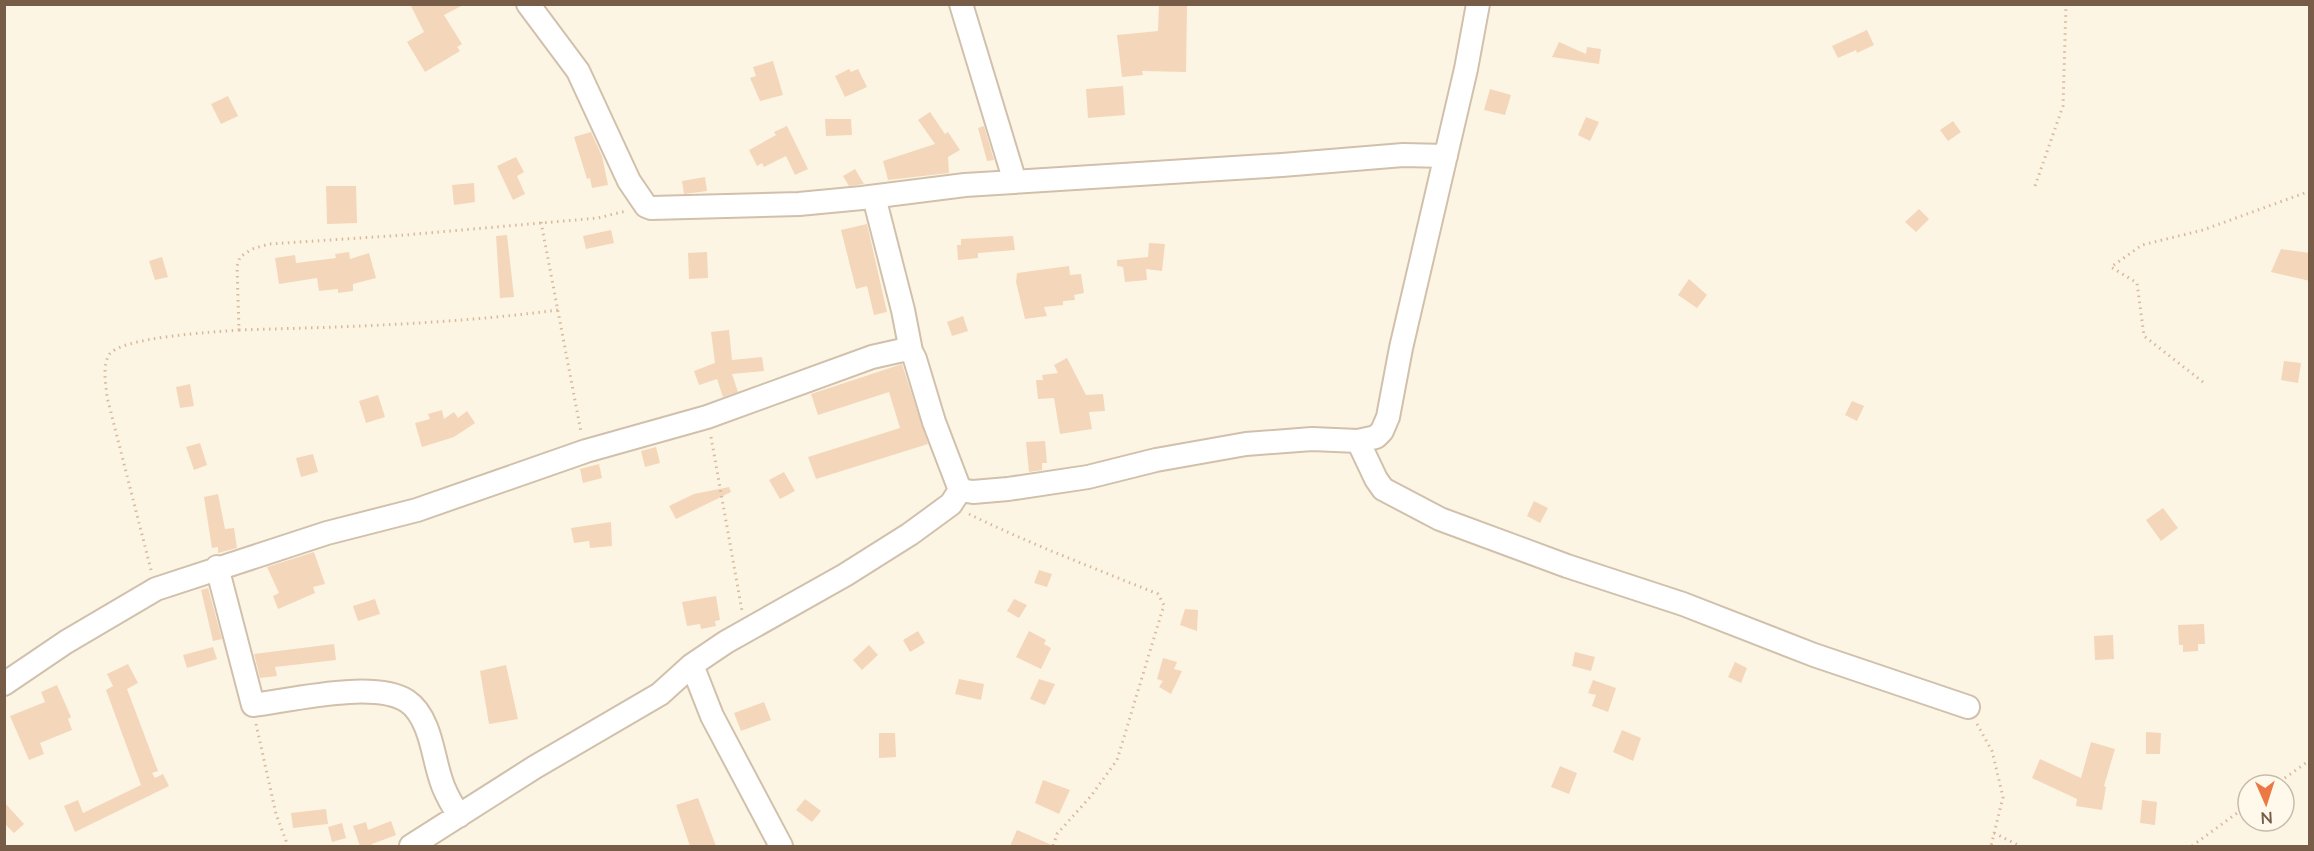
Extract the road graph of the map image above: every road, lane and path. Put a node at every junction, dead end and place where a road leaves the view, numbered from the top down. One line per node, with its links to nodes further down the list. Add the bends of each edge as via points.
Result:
1 (528, 4): 10 (street, via 578,71 629,181)
2 (961, 4): 6 (street)
3 (1479, 4): 5 (street)
4 (2066, 4): 7 (path, via 2063,106)
5 (1446, 156): 6 (street, via 1372,157); 17 (street, via 1388,417 1376,437)
6 (1015, 182): 9 (street)
7 (2035, 186)
8 (2310, 191): 15 (path, via 2203,230 2142,245 2111,267 2137,283 2144,336)
9 (874, 197): 10 (street, via 799,204); 14 (street)
10 (646, 206): 11 (path, via 598,218)
11 (541, 222): 12 (path); 13 (path, via 269,244 252,249 240,257 237,266)
12 (558, 310): 13 (path, via 413,325); 18 (path)
13 (239, 330): 21 (path, via 126,344 110,353 106,361 107,397)
14 (911, 351): 16 (street, via 872,357); 19 (street)
15 (2203, 382)
16 (707, 417): 18 (street); 22 (path)
17 (1358, 441): 19 (street, via 1312,439 1246,444 1088,477 1008,489); 26 (street, via 1383,489 1440,519 1683,604 1814,656)
18 (586, 451): 20 (street, via 417,510)
19 (960, 490): 22 (street, via 951,504 910,534); 35 (path, via 967,513 1158,594 1164,605 1117,760 1057,834)
20 (218, 567): 21 (street); 25 (street)
21 (156, 589): 24 (street)
22 (745, 630): 23 (street)
23 (692, 665): 30 (street, via 660,694); 34 (street, via 712,716)
24 (4, 684)
25 (254, 705): 30 (street, via 372,691 408,701 426,726 441,780); 32 (path, via 262,756)
26 (1968, 707): 31 (path, via 1992,751 2003,797)
27 (2310, 760): 28 (path)
28 (2292, 773)
29 (2236, 814): 38 (path)
30 (459, 816): 33 (street)
31 (1994, 833): 36 (path); 37 (path)
32 (288, 846)
33 (411, 846)
34 (781, 846)
35 (1053, 846)
36 (1991, 846)
37 (2020, 846)
38 (2192, 846)

